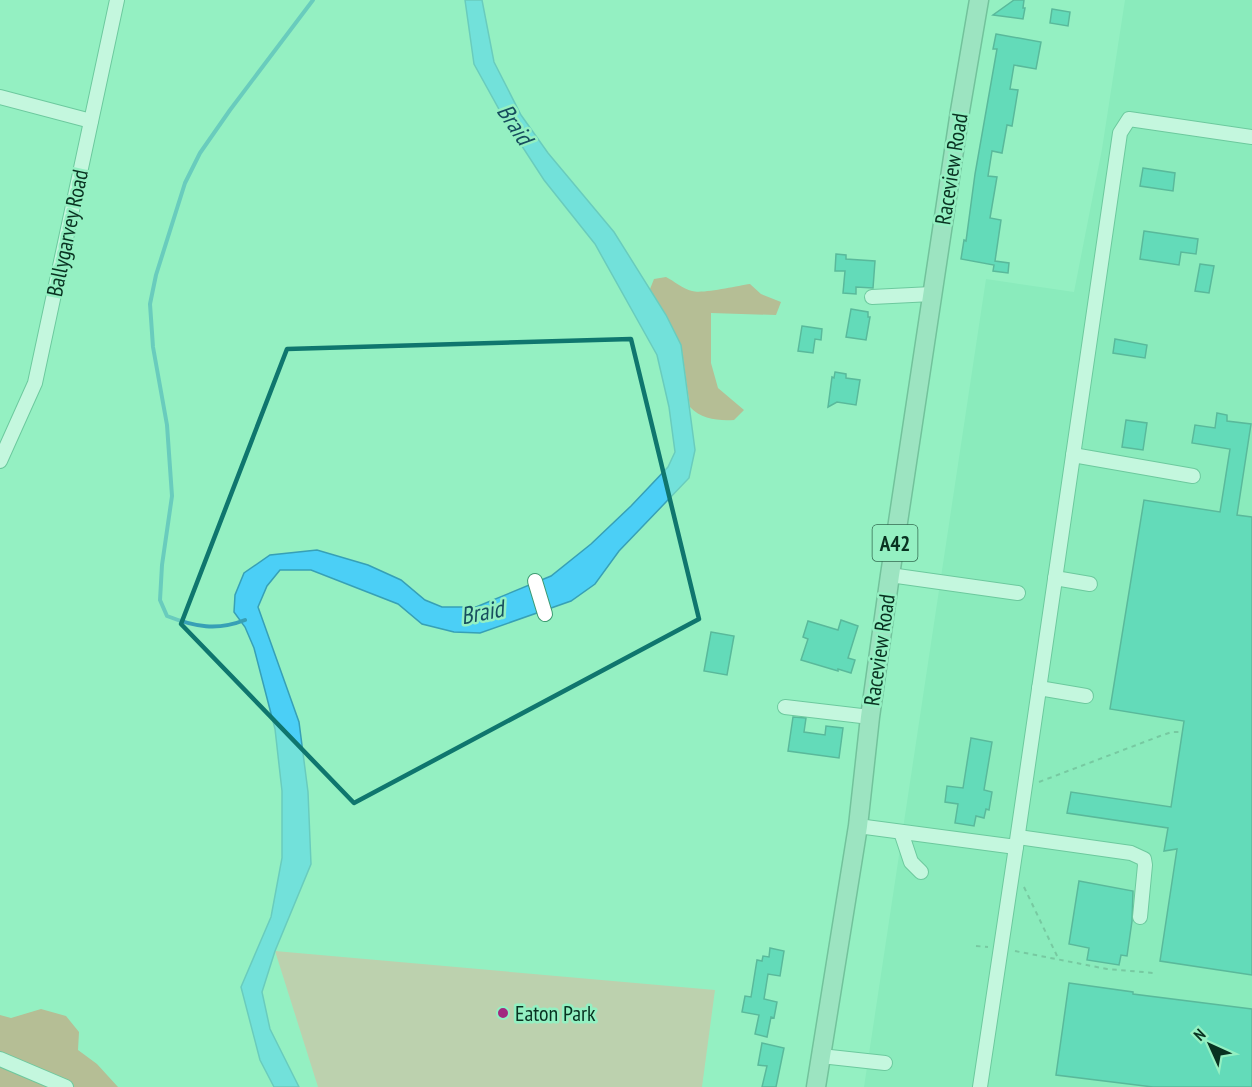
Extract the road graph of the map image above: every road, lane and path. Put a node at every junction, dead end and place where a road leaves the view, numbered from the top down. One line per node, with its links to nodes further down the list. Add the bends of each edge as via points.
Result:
1 (117, 0): 4 (street, Ballygarvey Road)
2 (979, 0): 6 (main road, Raceview Road / A42)
3 (0, 97): 4 (street)
4 (91, 122): 9 (street, Ballygarvey Road, via 35,382)
5 (1252, 137): 8 (street, via 1129,119 1120,133)
6 (932, 294): 7 (street); 11 (main road, Raceview Road / A42)
7 (872, 297)
8 (1073, 455): 10 (street); 12 (street)
9 (0, 461)
10 (1192, 477)
11 (890, 575): 15 (street); 20 (main road, Raceview Road / A42)
12 (1055, 578): 14 (street); 17 (street)
13 (535, 581): 16 (street)
14 (1090, 585)
15 (1018, 592)
16 (545, 614)
17 (1039, 688): 18 (street); 25 (street)
18 (1086, 696)
19 (784, 707): 20 (street)
20 (870, 717): 23 (main road, Raceview Road / A42)
21 (1183, 732): 22 (path, via 1160,736)
22 (1033, 784)
23 (858, 826): 24 (street); 33 (main road, Raceview Road / A42)
24 (901, 832): 25 (street); 26 (street, via 911,862)
25 (1017, 842): 28 (street, via 1131,853 1144,859); 30 (street)
26 (921, 872)
27 (1023, 884): 31 (path)
28 (1140, 917)
29 (976, 946): 30 (path)
30 (1001, 949): 31 (path); 39 (street)
31 (1059, 960): 32 (path)
32 (1154, 973)
33 (820, 1056): 35 (street); 38 (main road, Raceview Road / A42)
34 (0, 1059): 36 (street)
35 (885, 1063)
36 (41, 1082): 37 (street)
37 (66, 1087)
38 (816, 1087)
39 (980, 1087)

